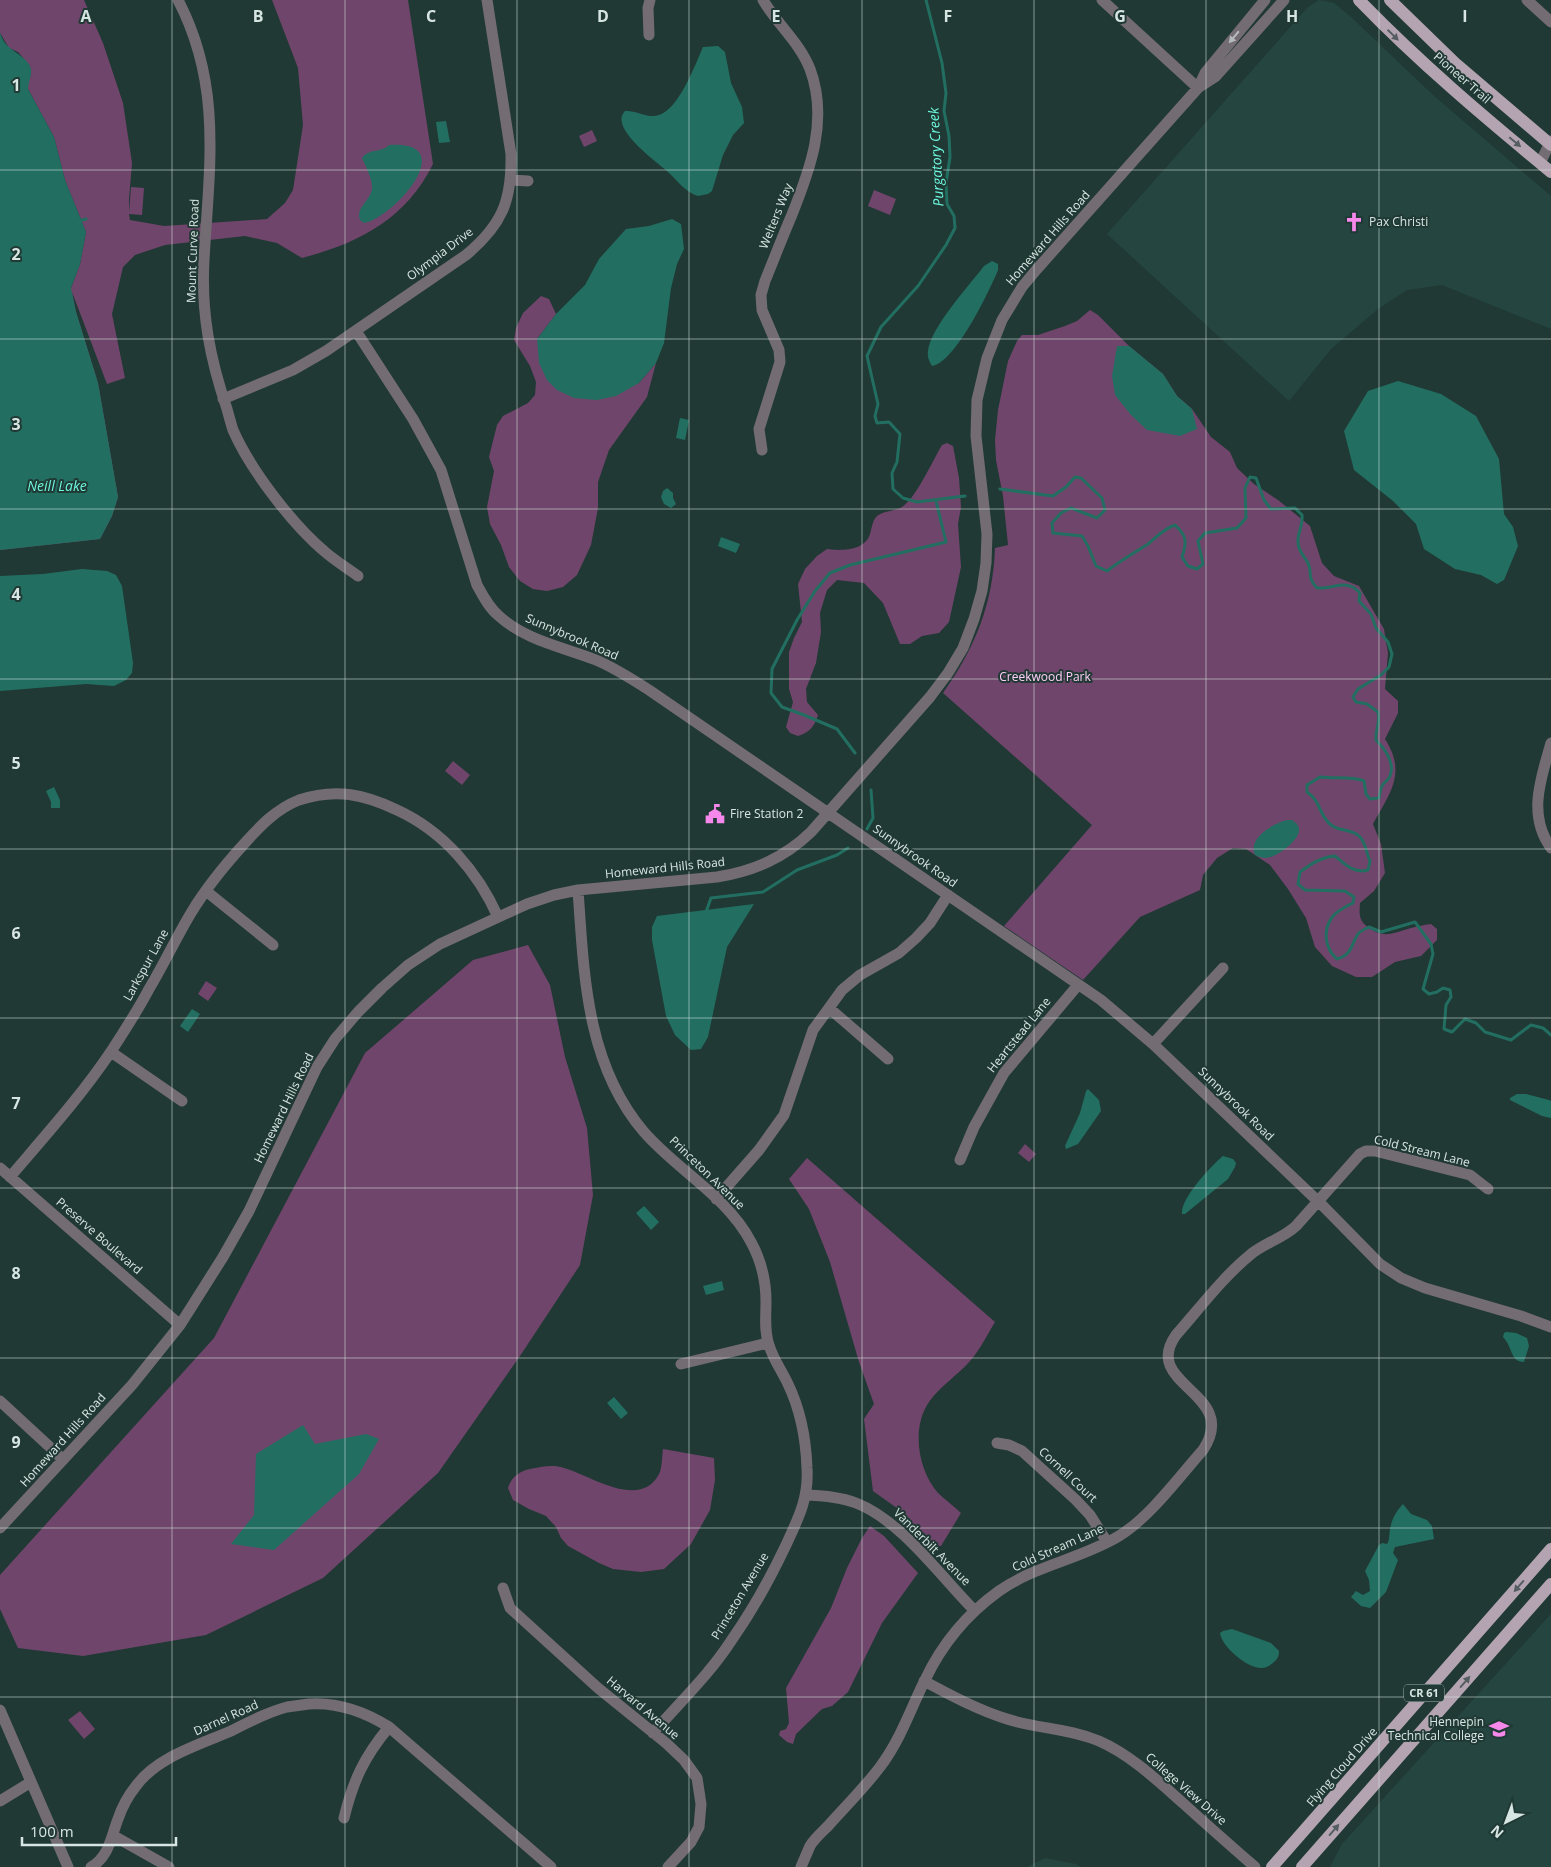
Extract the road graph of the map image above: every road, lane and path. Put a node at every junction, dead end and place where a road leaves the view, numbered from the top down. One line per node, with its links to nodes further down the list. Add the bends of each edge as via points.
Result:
1 (178, 0): 20 (street, Mount Curve Road, via 199,52 211,122 203,300 207,339)
2 (487, 0): 17 (street, Olympia Drive, via 511,154)
3 (650, 0): 12 (street)
4 (763, 0): 21 (street, Welters Way, via 810,69 818,113 813,159 761,295 762,310 779,350 780,362 759,429)
5 (1102, 0): 13 (street)
6 (1265, 0): 13 (street, Homeward Hills Road, one-way to 13, via 1205,73)
7 (1284, 0): 13 (street, Homeward Hills Road, via 1215,77)
8 (1359, 0): 15 (main road, Pioneer Trail, one-way to 15, via 1446,84)
9 (1390, 0): 14 (main road, Pioneer Trail, via 1455,62)
10 (1527, 0): 11 (street)
11 (1551, 22)
12 (649, 35)
13 (1198, 88): 24 (street, Homeward Hills Road, via 1037,269 1002,320 987,358 977,400 976,436 987,534 982,591 974,620 948,673 930,697)
14 (1550, 143): 15 (street)
15 (1540, 163): 16 (main road, Pioneer Trail)
16 (1551, 172)
17 (511, 180): 18 (street); 19 (street, Olympia Drive, via 503,211 494,228 480,243)
18 (528, 181)
19 (356, 331): 20 (street, Olympia Drive, via 293,370); 24 (street, Sunnybrook Road, via 414,419 441,470 477,585 498,616 530,636 624,673)
20 (223, 399): 22 (street, Mount Curve Road, via 250,460 296,525 324,552)
21 (762, 450)
22 (358, 576)
23 (1551, 743): 25 (street, via 1536,802 1542,832)
24 (827, 812): 26 (street, Homeward Hills Road, via 799,843 781,856 739,874); 28 (street, Sunnybrook Road)
25 (1551, 848)
26 (578, 890): 29 (street, Homeward Hills Road, via 527,904); 42 (street, Princeton Avenue, via 592,1028 612,1083 644,1132)
27 (206, 891): 29 (street, Larkspur Lane, via 262,824 278,811 317,795 358,794 402,812 446,843 480,884); 30 (street); 35 (street, Larkspur Lane)
28 (948, 895): 32 (street, Sunnybrook Road); 33 (street, via 916,938 860,975 842,990)
29 (498, 917): 44 (street, Homeward Hills Road, via 440,944 408,965 358,1012 335,1039 306,1089 250,1211)
30 (273, 945)
31 (1223, 968): 34 (street)
32 (1078, 985): 34 (street, Sunnybrook Road, via 1120,1014); 38 (street, Heartstead Lane, via 1004,1073)
33 (829, 1008): 36 (street); 42 (street, via 813,1030 784,1115 759,1150)
34 (1153, 1044): 43 (street, Sunnybrook Road)
35 (110, 1052): 37 (street); 40 (street, Larkspur Lane)
36 (888, 1059)
37 (182, 1101)
38 (960, 1160)
39 (0, 1168): 40 (street, Preserve Boulevard)
40 (10, 1177): 44 (street, Preserve Boulevard)
41 (1488, 1189): 43 (street, Cold Stream Lane, via 1470,1175 1366,1151)
42 (716, 1199): 46 (street, Princeton Avenue, via 738,1222 759,1259 765,1280)
43 (1319, 1201): 45 (street, Sunnybrook Road, via 1380,1264 1401,1278); 53 (street, Cold Stream Lane, via 1286,1234 1261,1246 1240,1263 1176,1335 1162,1356 1169,1362 1173,1373 1207,1407 1211,1417 1210,1440 1145,1515 1126,1532)
44 (180, 1325): 50 (street, Homeward Hills Road, via 132,1385)
45 (1551, 1327)
46 (768, 1344): 47 (street); 51 (street, Princeton Avenue, via 797,1406 807,1467)
47 (681, 1364)
48 (0, 1401): 50 (street)
49 (997, 1443): 53 (street, Cornell Court, via 1022,1451 1076,1500)
50 (63, 1460): 52 (street, Homeward Hills Road)
51 (807, 1495): 57 (street, Vanderbilt Avenue, via 855,1502 886,1519); 61 (street, Princeton Avenue, via 769,1579 730,1642)
52 (0, 1528)
53 (1107, 1542): 57 (street, Cold Stream Lane, via 1033,1572 1000,1591)
54 (1551, 1549): 73 (main road, Flying Cloud Drive / CR 61, one-way to 73)
55 (1551, 1584): 74 (main road, CR 61, one-way to 55)
56 (504, 1588): 61 (street, Harvard Avenue, via 510,1608)
57 (975, 1611): 58 (street, Cold Stream Lane, via 948,1640)
58 (924, 1681): 71 (street, Cold Stream Lane, via 895,1746 880,1768 811,1845); 72 (street, College View Drive, via 1007,1720 1066,1730 1101,1742 1153,1777)
59 (0, 1710): 62 (street)
60 (389, 1727): 64 (street, via 356,1777); 65 (street, Darnel Road, via 357,1710 334,1705 286,1707 152,1769 126,1801); 69 (street, Darnel Road)
61 (652, 1733): 70 (street, Harvard Avenue, via 684,1760 697,1778 701,1804 699,1827 692,1842)
62 (31, 1782): 63 (street); 66 (street)
63 (0, 1801)
64 (344, 1818)
65 (114, 1836): 67 (street, Darnel Road, via 99,1863); 68 (street)
66 (68, 1867)
67 (91, 1867)
68 (168, 1867)
69 (551, 1867)
70 (668, 1867)
71 (801, 1867)
72 (1255, 1867)
73 (1272, 1867)
74 (1302, 1867)

